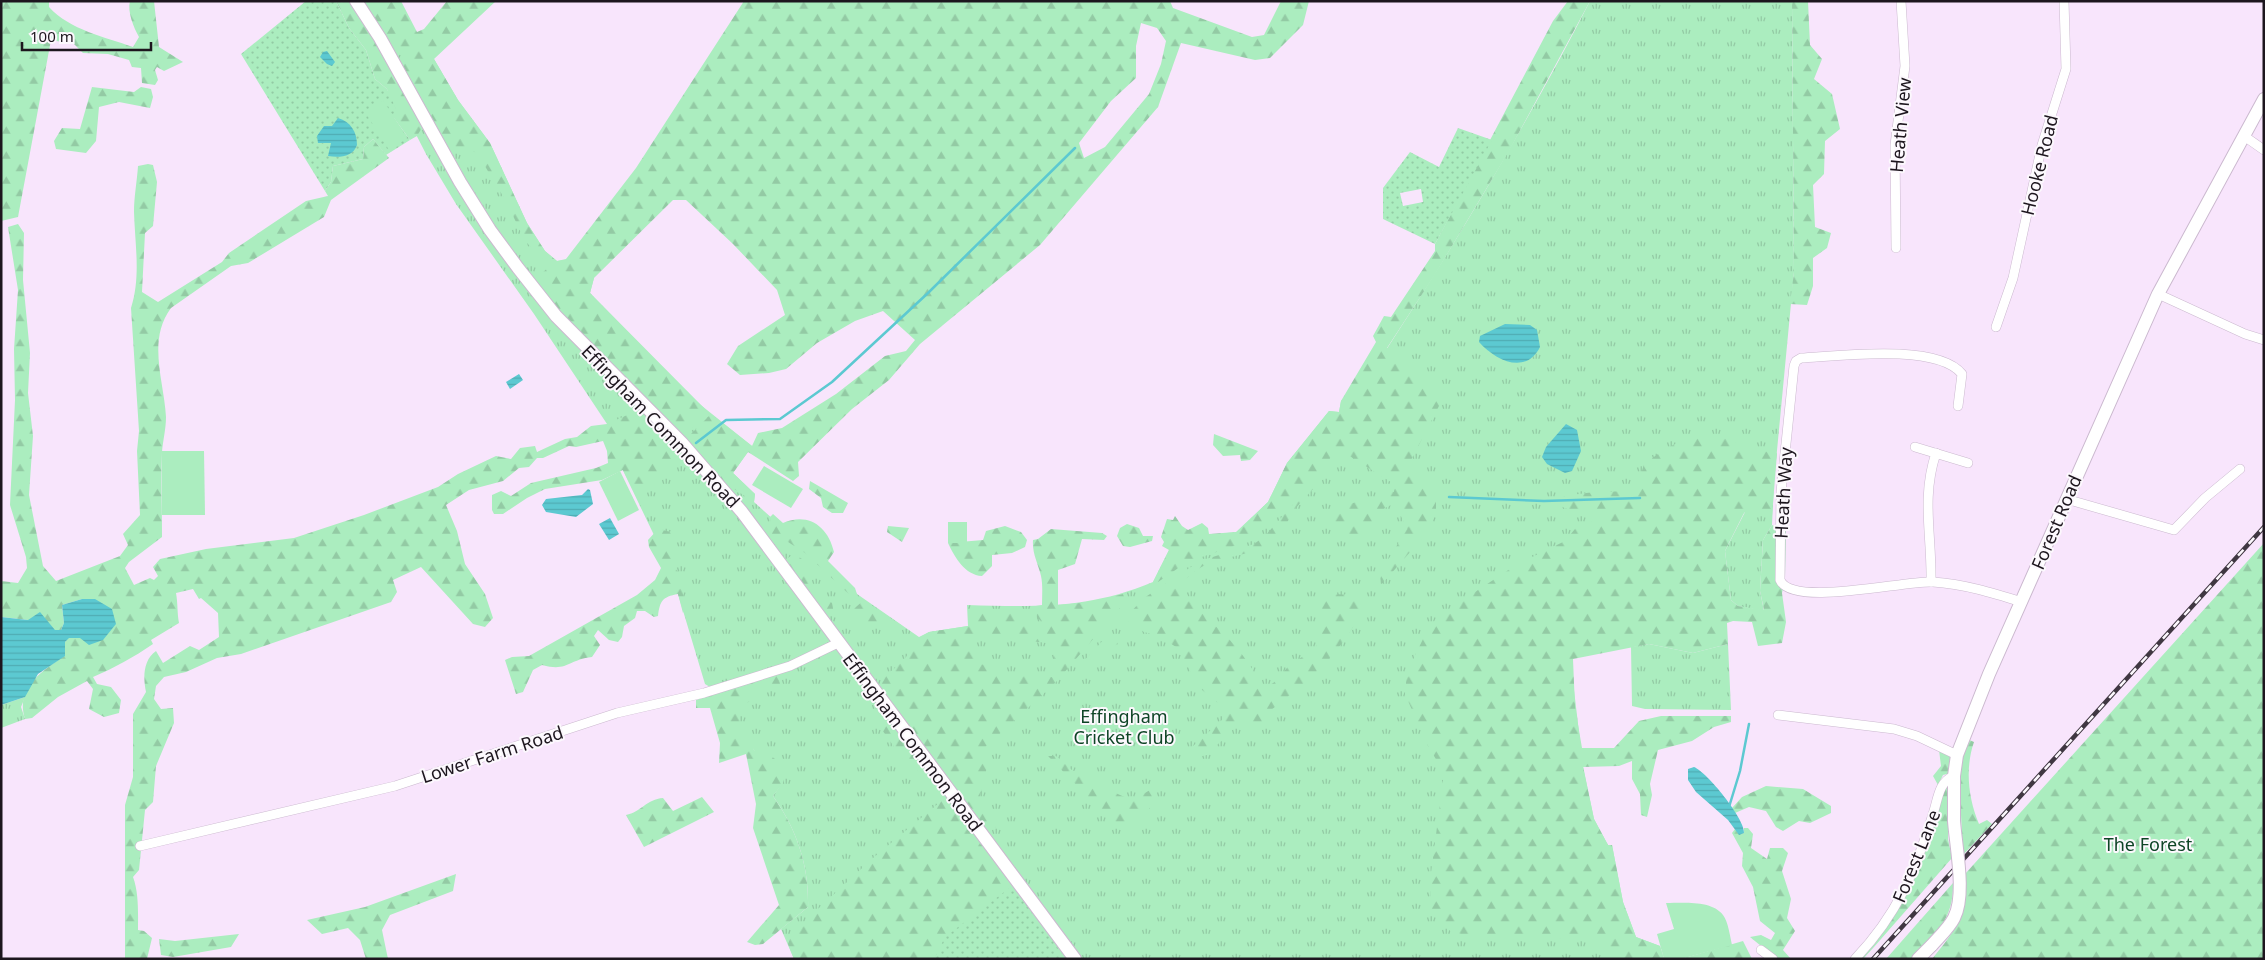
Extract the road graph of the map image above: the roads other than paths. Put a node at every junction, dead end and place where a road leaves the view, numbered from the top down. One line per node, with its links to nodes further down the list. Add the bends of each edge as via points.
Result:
1 (356, 1): 19 (street, Effingham Common Road, via 452,168 501,245 556,316 715,479 800,587)
2 (1901, 1): 7 (street, Heath View, via 1905,66 1895,145)
3 (2064, 1): 9 (street, Hooke Road, via 2066,69 2042,145 2012,278)
4 (2264, 99): 5 (street, Forest Road)
5 (2244, 136): 6 (street); 8 (street, Forest Road)
6 (2264, 150)
7 (1896, 248)
8 (2158, 294): 10 (street); 16 (street, Forest Road)
9 (1996, 327)
10 (2264, 340)
11 (1958, 406): 17 (street, Heath Way, via 1962,374 1927,356 1902,353 1801,358 1794,366 1782,492 1781,584 1790,590 1825,591)
12 (1915, 447): 13 (street)
13 (1936, 453): 14 (street); 17 (street, via 1928,476 1926,513 1931,539)
14 (1968, 463)
15 (2240, 469): 16 (street, via 2174,530)
16 (2066, 499): 18 (street, Forest Road)
17 (1931, 582): 18 (street, Heath Way, via 1978,589)
18 (2022, 602): 21 (street, Forest Road)
19 (838, 643): 23 (street, Lower Farm Road, via 790,666 704,693 617,713 395,786); 25 (street, Effingham Common Road)
20 (1778, 715): 21 (street, via 1894,729)
21 (1957, 755): 22 (street, Forest Road)
22 (1954, 776): 27 (street, Forest Lane, via 1942,784 1934,814 1899,902); 28 (street, Forest Road, bridge, via 1959,882 1957,910 1954,920)
23 (140, 846)
24 (1760, 950): 26 (street)
25 (1076, 959)
26 (1773, 959)
27 (1855, 959)
28 (1918, 959)

